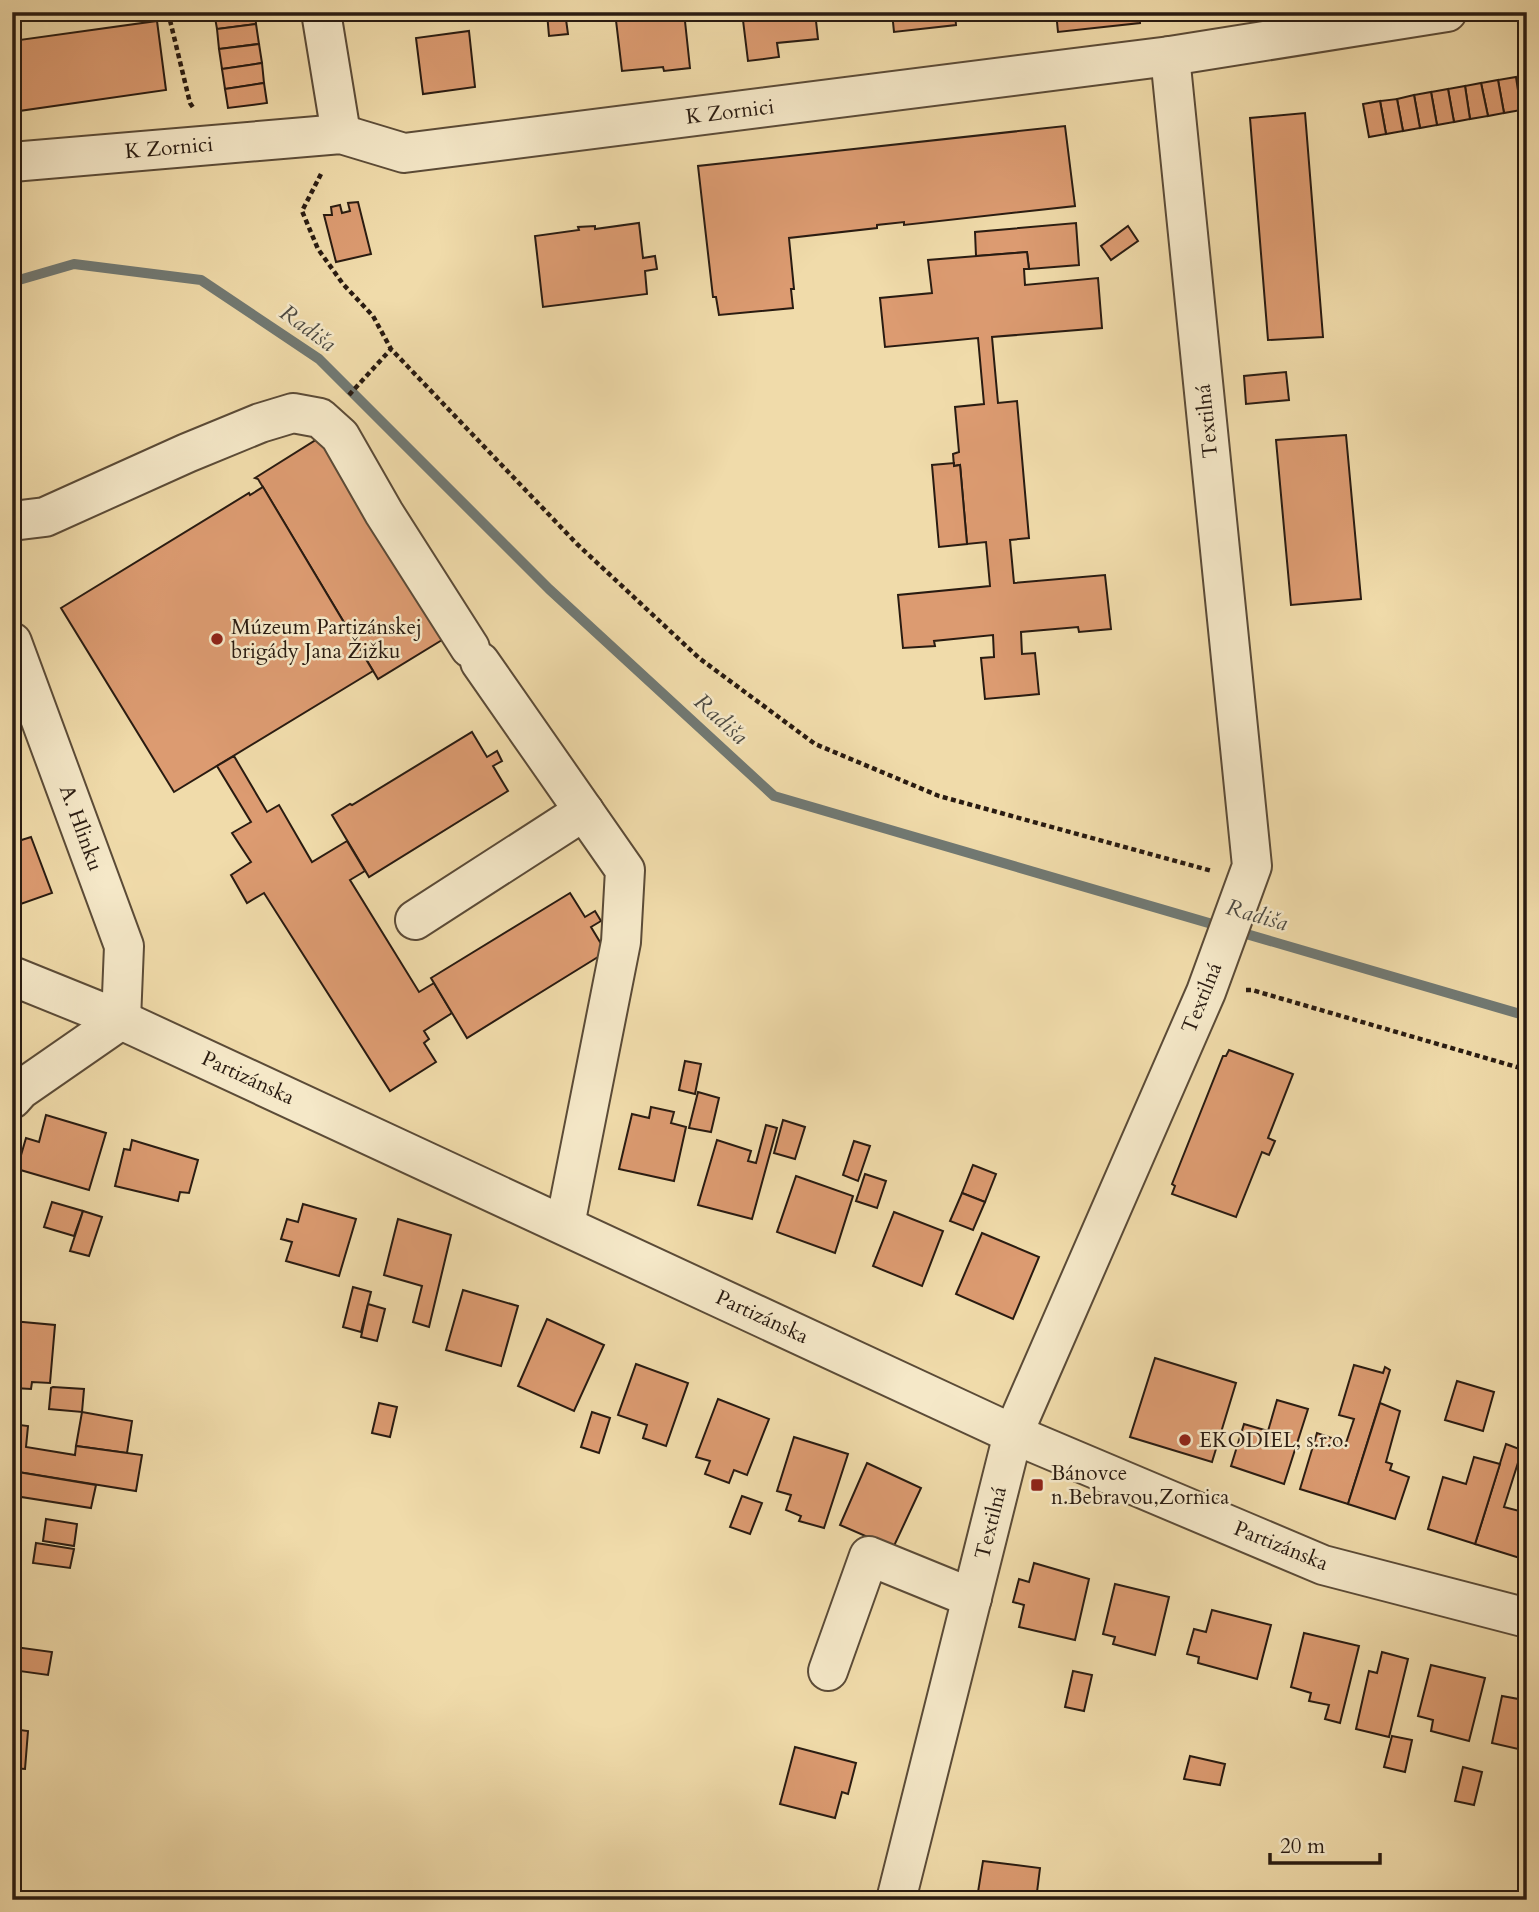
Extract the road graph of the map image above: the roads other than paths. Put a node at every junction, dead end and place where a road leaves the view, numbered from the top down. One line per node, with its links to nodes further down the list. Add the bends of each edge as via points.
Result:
1 (321, 12): 4 (street)
2 (1447, 12): 3 (street, K Zornici)
3 (1170, 55): 4 (street, K Zornici, via 404,153); 14 (street, Textilná, via 1250,873 1206,992)
4 (341, 134): 5 (street, K Zornici)
5 (12, 162)
6 (12, 521): 8 (street, via 45,517 260,424 293,413 320,418 340,436 475,655)
7 (12, 642): 11 (street, A. Hlinku, via 124,946)
8 (584, 811): 9 (street); 13 (street, via 625,870 621,942)
9 (415, 920)
10 (12, 976): 11 (street, Partizánska)
11 (121, 1020): 12 (street); 13 (street, Partizánska)
12 (12, 1099)
13 (565, 1225): 14 (street, Partizánska)
14 (1013, 1434): 15 (street, Textilná); 16 (street, Partizánska, via 1323,1565)
15 (972, 1598): 17 (street, via 869,1556); 18 (street, Textilná)
16 (1527, 1618)
17 (828, 1671)
18 (895, 1900)

